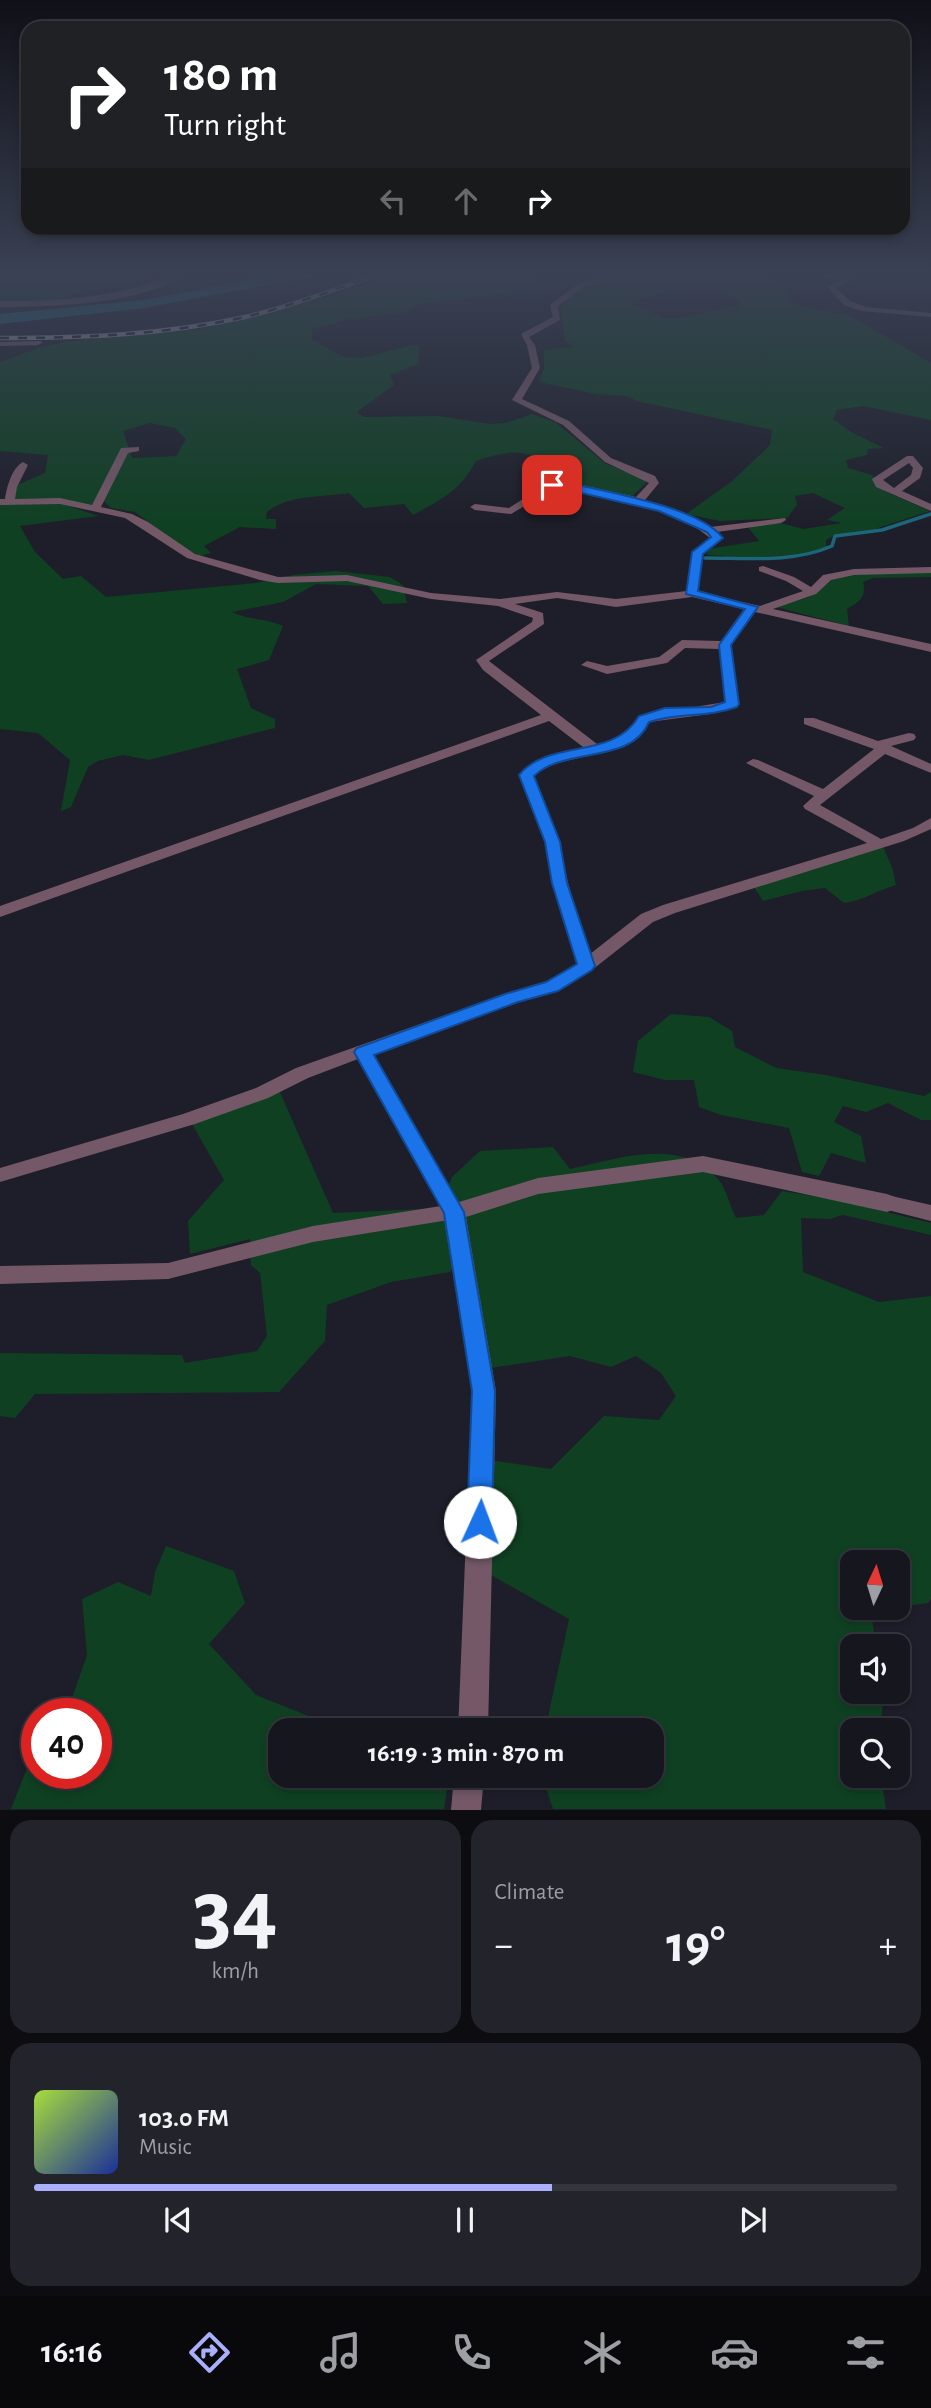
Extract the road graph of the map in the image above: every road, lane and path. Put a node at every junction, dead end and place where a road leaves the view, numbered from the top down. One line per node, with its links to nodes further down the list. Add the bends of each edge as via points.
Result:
1 (534, 357): 8 (street, via 536,368 517,400 566,423 608,460 651,478 654,483)
2 (136, 449): 11 (street, via 124,450)
3 (23, 465): 7 (street)
4 (530, 476): 5 (street)
5 (561, 484): 8 (street); 9 (street, via 511,511)
6 (895, 492): 10 (street)
7 (5, 501): 11 (street, via 60,501)
8 (638, 502): 13 (street)
9 (475, 508)
10 (931, 508)
11 (94, 509): 18 (street, via 145,524 191,556 260,577 347,578 431,596)
12 (781, 520): 13 (street)
13 (710, 530): 17 (street, via 717,538 698,552)
14 (763, 569): 16 (street)
15 (931, 570): 16 (street, via 853,572 827,577)
16 (812, 592): 19 (street)
17 (692, 594): 18 (street, via 616,603 557,595); 19 (street)
18 (500, 603): 23 (street, via 539,616 538,624 482,660)
19 (757, 608): 20 (street); 21 (street)
20 (725, 645): 22 (street, via 682,644 663,660 607,670); 27 (street, via 732,704 713,711 665,712 644,719 624,742)
21 (931, 648)
22 (587, 665)
23 (551, 716): 27 (street); 33 (street)
24 (809, 720): 26 (street)
25 (909, 737): 26 (street)
26 (880, 747): 29 (street); 30 (street)
27 (594, 749): 34 (street, via 553,760 526,775 552,842)
28 (753, 763): 30 (street)
29 (931, 769)
30 (822, 794): 32 (street, via 810,806)
31 (927, 829): 32 (street)
32 (879, 844): 34 (street, via 647,918)
33 (0, 912)
34 (586, 966): 35 (street, via 552,986)
35 (363, 1052): 36 (street, via 188,1119); 38 (street)
36 (0, 1175)
37 (887, 1203): 38 (street, via 703,1164 538,1186); 39 (street)
38 (454, 1212): 40 (street, via 313,1234 168,1271); 41 (street, via 484,1391)
39 (931, 1213)
40 (0, 1275)
41 (473, 1718)
42 (468, 1788): 43 (street)
43 (466, 1810)

